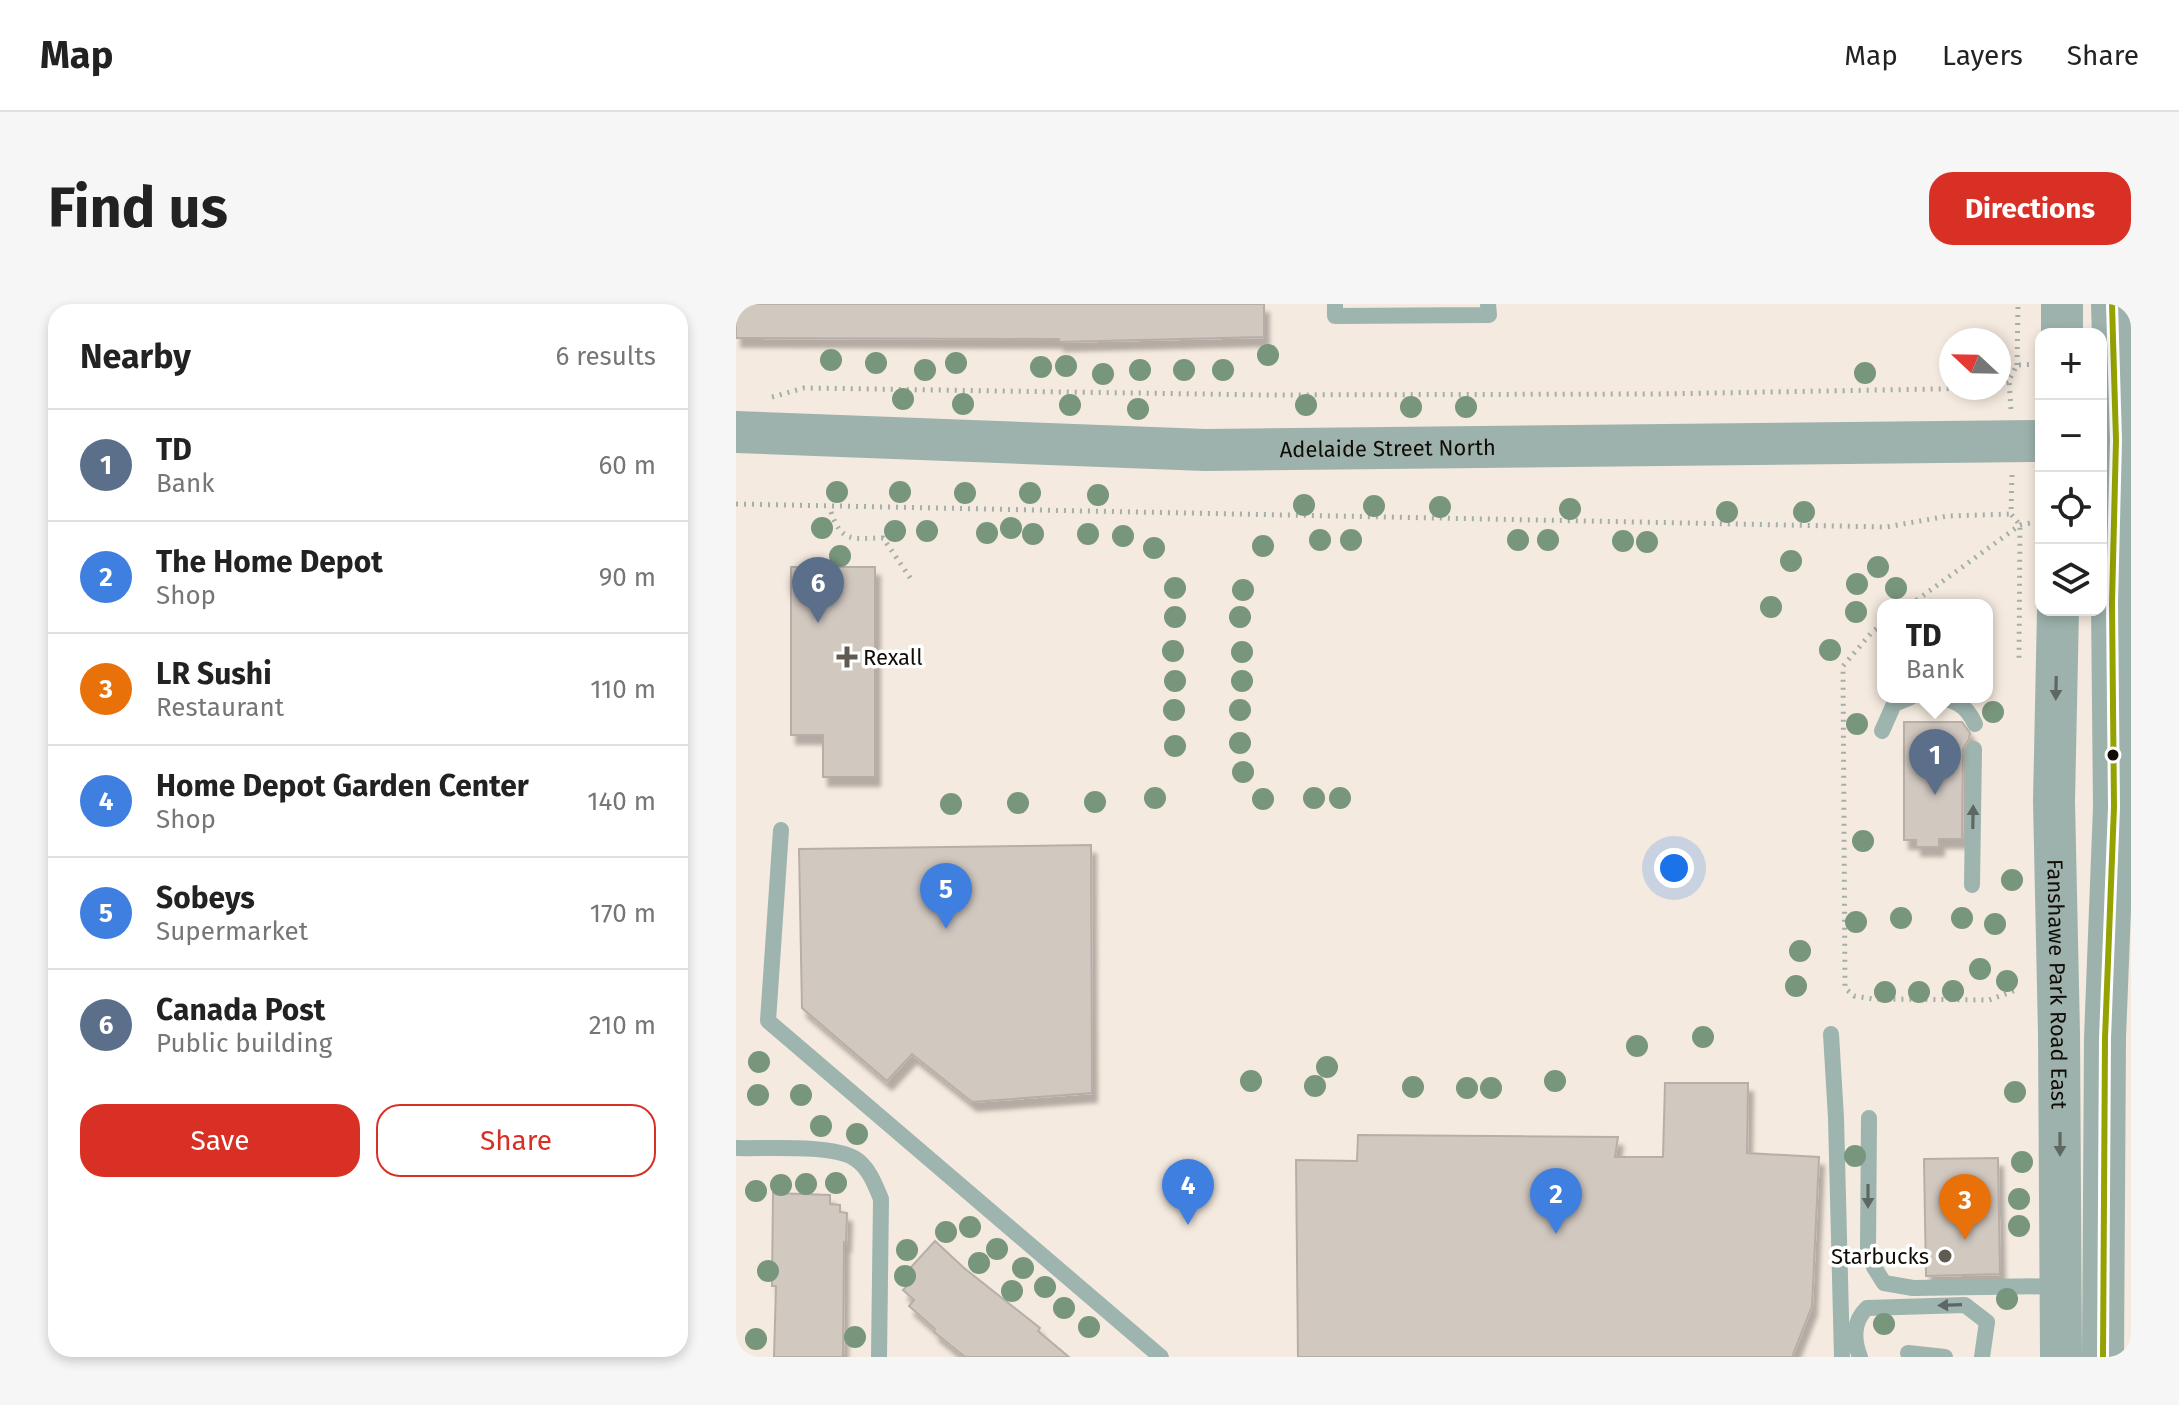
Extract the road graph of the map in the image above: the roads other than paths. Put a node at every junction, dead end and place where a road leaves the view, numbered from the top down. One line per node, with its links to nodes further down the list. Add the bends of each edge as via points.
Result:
1 (1335, 304): 2 (lane, via 1335,316 1489,315)
2 (1488, 304)
3 (2062, 304): 5 (main road)
4 (2112, 304): 7 (main road, Fanshawe Park Road East)
5 (2054, 328)
6 (747, 417): 8 (main road, Adelaide Street North, via 1205,450)
7 (2116, 440): 30 (main road, Fanshawe Park Road East, via 2112,1039)
8 (2035, 441)
9 (2058, 616): 20 (main road, Fanshawe Park Road East, one-way to 20, via 2054,801)
10 (1896, 703): 13 (lane)
11 (1958, 703): 12 (lane, via 1969,709)
12 (1975, 724)
13 (1882, 731)
14 (1974, 749): 16 (lane, one-way to 14)
15 (781, 830): 24 (lane, via 768,1021)
16 (1972, 885)
17 (1831, 1034): 25 (lane)
18 (1869, 1118): 20 (lane, one-way to 20, via 1868,1248 1884,1283 1913,1288)
19 (736, 1148): 21 (lane, via 838,1151 856,1159 872,1177 881,1199)
20 (2061, 1286): 29 (main road, Fanshawe Park Road East)
21 (879, 1350): 23 (lane)
22 (1908, 1353): 27 (lane)
23 (895, 1357)
24 (1161, 1357)
25 (1842, 1357)
26 (1860, 1357): 28 (lane, one-way to 26, via 1987,1322 1965,1305 1867,1308 1856,1326)
27 (1945, 1357)
28 (1982, 1357)
29 (2061, 1357)
30 (2103, 1357)

